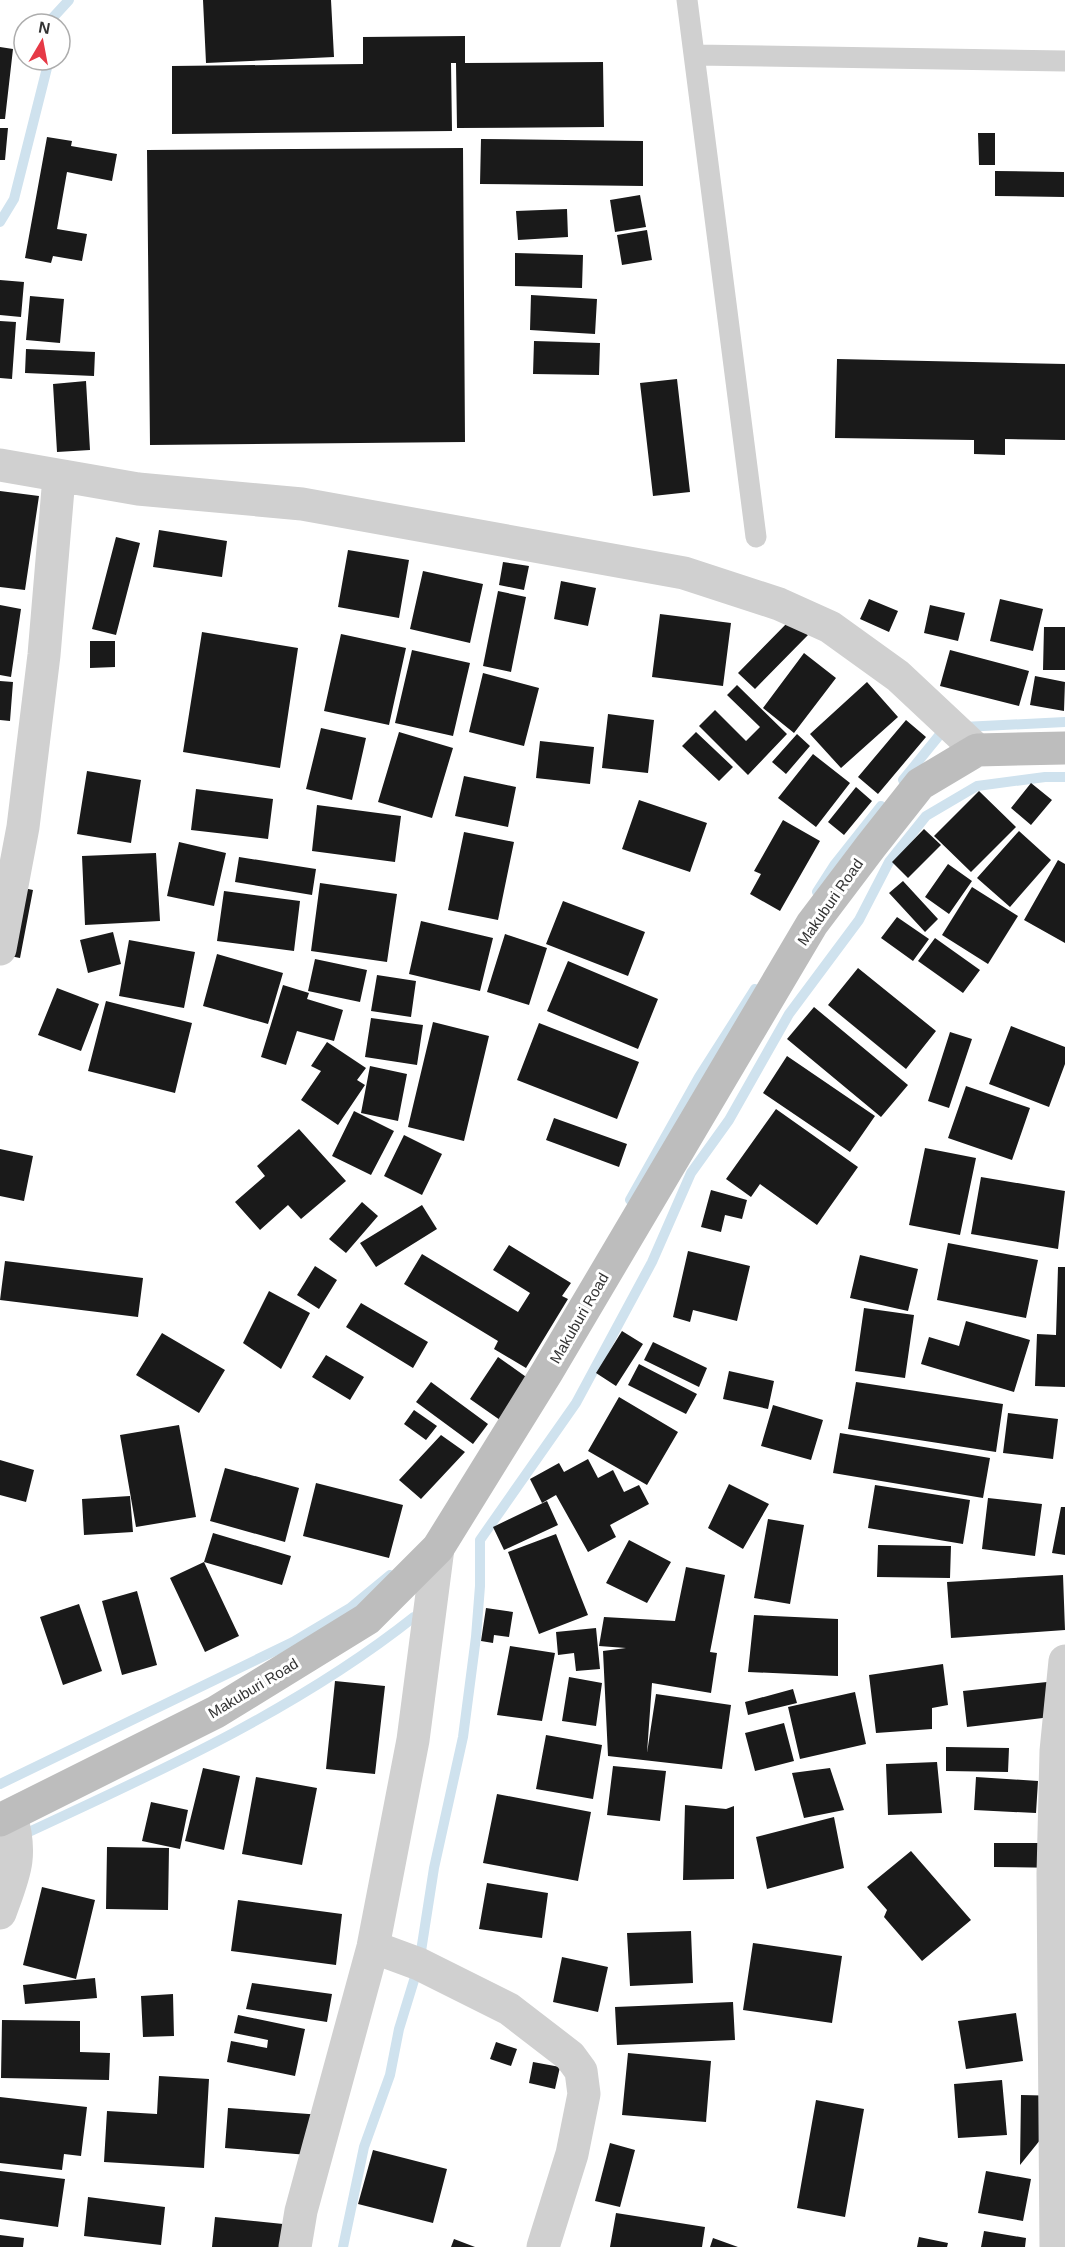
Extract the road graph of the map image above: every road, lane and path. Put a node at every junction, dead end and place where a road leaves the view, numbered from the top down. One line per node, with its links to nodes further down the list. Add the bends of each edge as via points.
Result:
1 (687, 0): 2 (lane)
2 (695, 56): 3 (lane); 6 (lane)
3 (1065, 61)
4 (0, 465): 5 (street)
5 (59, 477): 8 (street, via 138,489 302,504 684,573 779,604 830,627 898,676); 9 (street, via 25,816)
6 (756, 537)
7 (1065, 748): 8 (street, Makuburi Road)
8 (977, 750): 10 (street, Makuburi Road, via 920,784 812,924 547,1372)
9 (0, 949)
10 (438, 1548): 12 (street, Makuburi Road, via 367,1619 216,1712); 14 (street, via 413,1740)
11 (1065, 1661): 17 (street, via 1056,1751 1053,1874)
12 (5, 1818): 13 (street, via 18,1847 16,1869)
13 (0, 1913)
14 (374, 1947): 15 (street, via 302,2211); 16 (street, via 419,1964 509,2009 570,2056 581,2071 584,2094 572,2154)
15 (296, 2247)
16 (543, 2247)
17 (1056, 2247)

